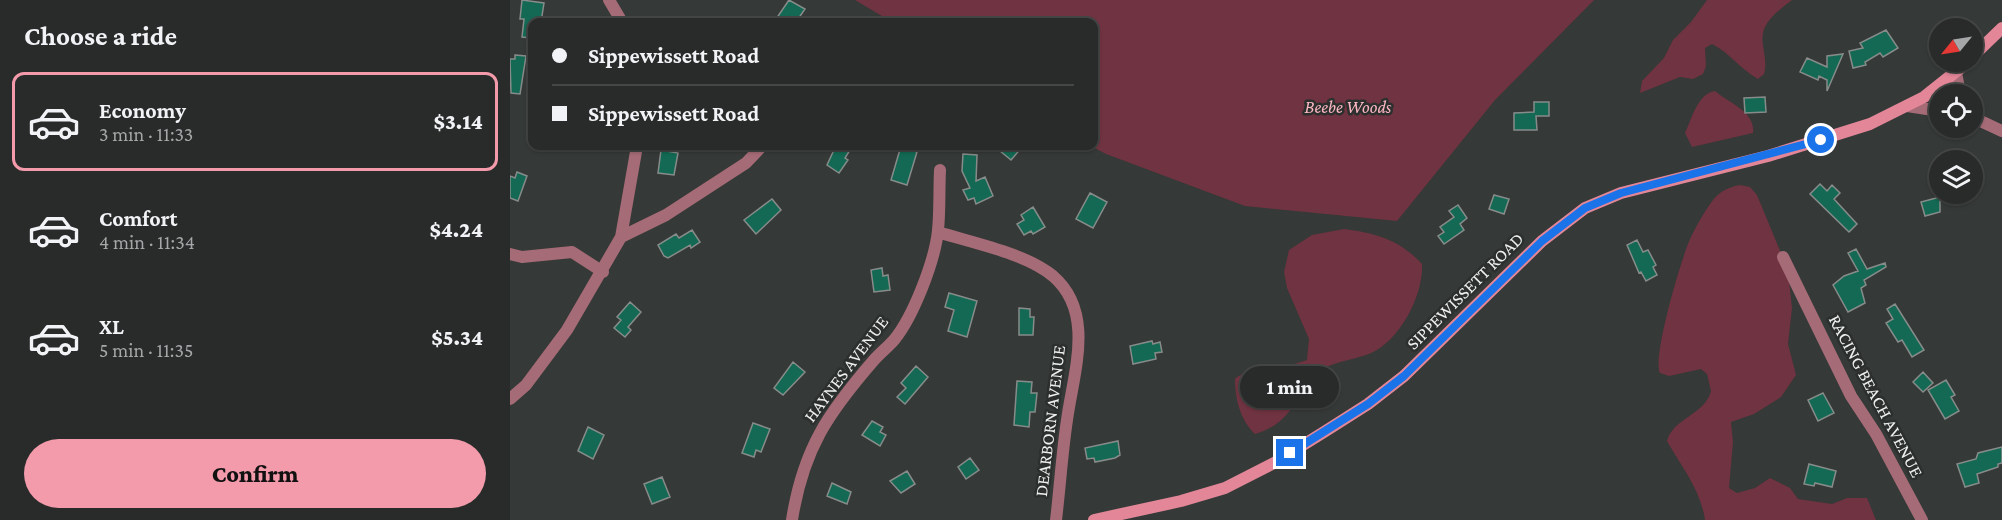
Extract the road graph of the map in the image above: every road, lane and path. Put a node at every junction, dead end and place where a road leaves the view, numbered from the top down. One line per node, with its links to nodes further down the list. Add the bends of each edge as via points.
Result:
1 (609, 0): 2 (street)
2 (620, 18)
3 (2002, 28): 4 (main road)
4 (1983, 46)
5 (1956, 72): 6 (street); 7 (main road, SIPPEWISSETT ROAD)
6 (1958, 84)
7 (1907, 106): 8 (street); 22 (main road, SIPPEWISSETT ROAD, via 1842,134 1621,193 1585,208 1542,241 1404,376 1368,404 1274,463 1225,488)
8 (1929, 109)
9 (1983, 122): 10 (street)
10 (2002, 131)
11 (636, 150): 15 (street)
12 (758, 150): 15 (street, via 746,163 666,215)
13 (940, 170): 14 (street, HAYNES AVENUE)
14 (938, 232): 20 (street, HAYNES AVENUE, via 927,271 899,331 835,408 812,444 799,477); 21 (street, DEARBORN AVENUE, via 1036,264 1055,278 1074,308 1079,362 1067,418)
15 (621, 237): 18 (street)
16 (510, 254): 18 (street, via 522,257 572,252)
17 (1783, 257): 23 (street, RACING BEACH AVENUE, via 1851,396)
18 (603, 272): 19 (street, via 567,330 526,385)
19 (510, 399)
20 (792, 520)
21 (1056, 520)
22 (1094, 520)
23 (1922, 520)

